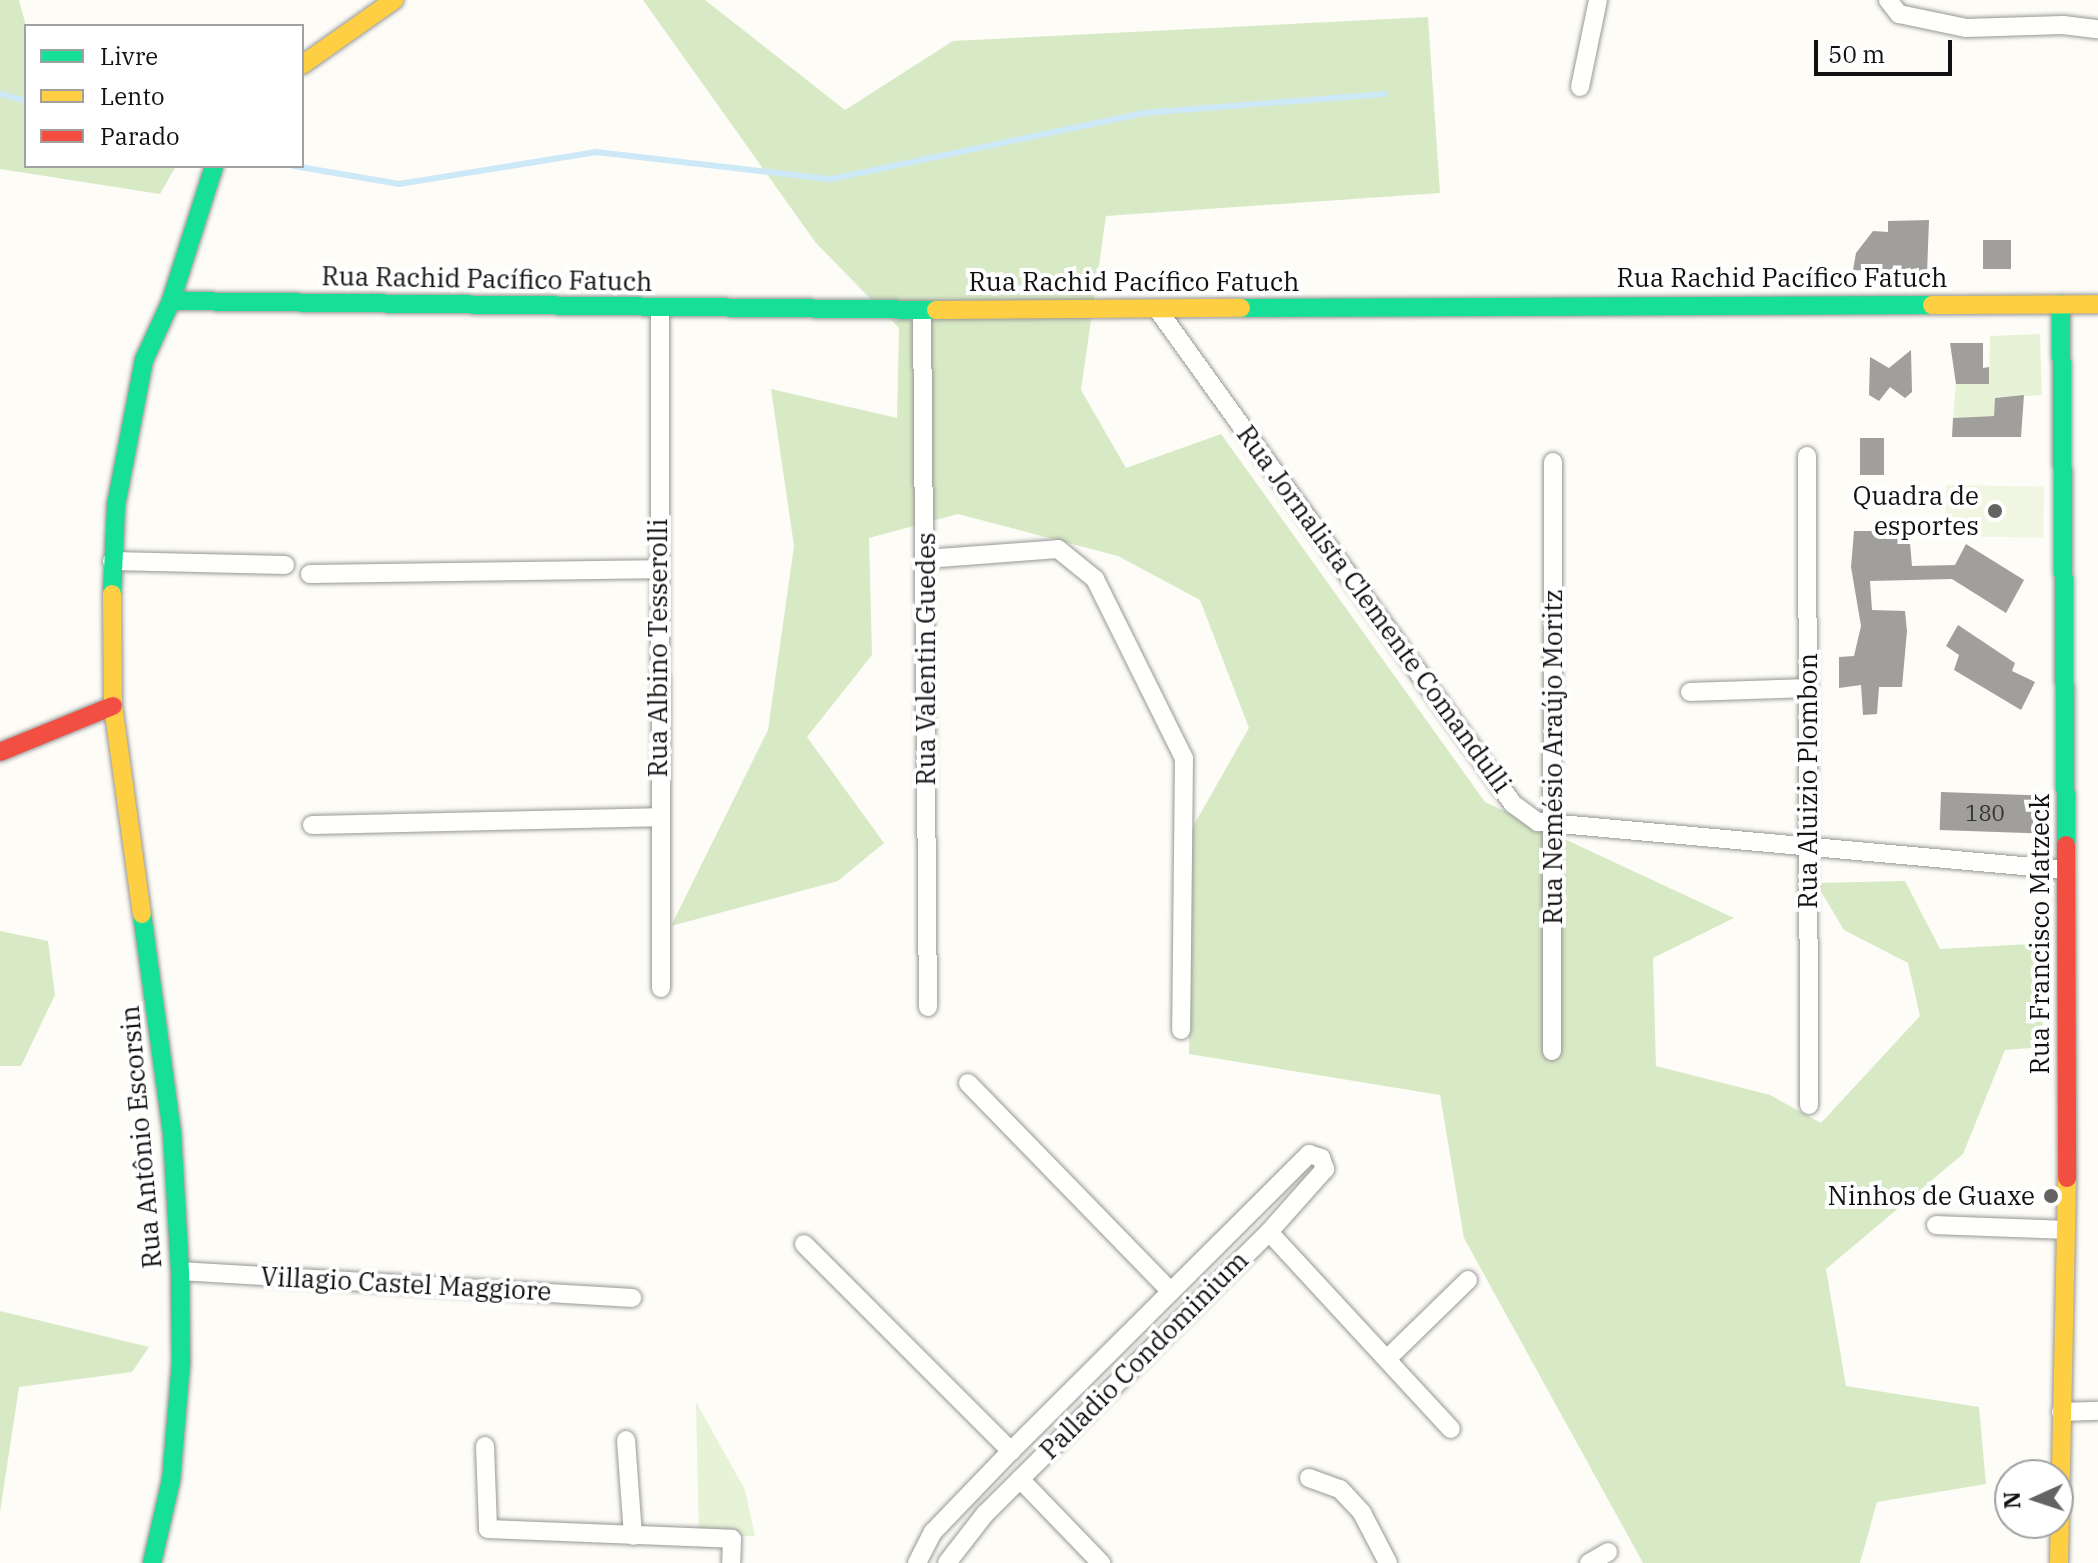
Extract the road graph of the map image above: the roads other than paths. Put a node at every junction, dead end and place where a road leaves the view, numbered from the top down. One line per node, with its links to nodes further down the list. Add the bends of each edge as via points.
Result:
1 (394, 0): 5 (street)
2 (1598, 0): 6 (street)
3 (1888, 0): 4 (street, via 1899,14 1966,28)
4 (2097, 27)
5 (304, 64)
6 (1580, 87)
7 (213, 168): 8 (street, Rua Antônio Escorsin)
8 (171, 301): 11 (street, Rua Rachid Pacífico Fatuch); 17 (street, Rua Antônio Escorsin, via 144,360 131,414)
9 (2061, 304): 10 (street, Rua Rachid Pacífico Fatuch); 13 (street, Rua Rachid Pacífico Fatuch); 29 (street, Rua Francisco Matzeck)
10 (2098, 304)
11 (660, 308): 12 (street, Rua Rachid Pacífico Fatuch); 19 (street, Rua Albino Tesserolli)
12 (922, 310): 13 (street, Rua Rachid Pacífico Fatuch); 16 (street, Rua Valentin Guedes)
13 (1158, 310): 27 (street, Rua Jornalista Clemente Comandulli, via 1513,804 1538,822)
14 (1807, 456): 21 (street, Rua Aluizio Plombon)
15 (1553, 462): 27 (street, Rua Nemésio Araújo Moritz)
16 (926, 559): 31 (street, Rua Valentin Guedes); 32 (street, via 1058,549 1095,579 1184,758)
17 (112, 561): 18 (street); 23 (street, Rua Antônio Escorsin)
18 (285, 565)
19 (657, 569): 20 (street); 25 (street, Rua Albino Tesserolli)
20 (310, 574)
21 (1808, 688): 22 (street); 28 (street, Rua Aluizio Plombon)
22 (1690, 692)
23 (113, 706): 24 (street); 40 (street, Rua Antônio Escorsin, via 172,1133)
24 (0, 752)
25 (659, 817): 26 (street); 30 (street, Rua Albino Tesserolli)
26 (312, 825)
27 (1553, 825): 28 (street, Rua Jornalista Clemente Comandulli); 33 (street, Rua Nemésio Araújo Moritz)
28 (1809, 850): 29 (street, Rua Jornalista Clemente Comandulli); 35 (street, Rua Aluizio Plombon)
29 (2066, 870): 37 (street, Rua Francisco Matzeck)
30 (661, 988)
31 (928, 1007)
32 (1181, 1030)
33 (1552, 1051)
34 (968, 1083): 42 (street, Palladio Condominium)
35 (1809, 1105)
36 (1936, 1225): 37 (street)
37 (2066, 1230): 48 (street, Rua Francisco Matzeck)
38 (1269, 1232): 42 (street, Palladio Condominium, via 1325,1169 1321,1158 1309,1154); 44 (street, Palladio Condominium); 46 (street, Palladio Condominium)
39 (804, 1244): 52 (street, Palladio Condominium)
40 (180, 1271): 43 (street, Villagio Castel Maggiore); 57 (street, Rua Antônio Escorsin, via 181,1362 171,1480)
41 (1468, 1280): 44 (street)
42 (1171, 1292): 45 (street, Palladio Condominium)
43 (632, 1298)
44 (1387, 1359): 49 (street, Palladio Condominium)
45 (1086, 1380): 46 (street); 52 (street, Palladio Condominium)
46 (1103, 1396): 54 (street, Palladio Condominium)
47 (2098, 1411): 48 (street)
48 (2061, 1412): 64 (street, Rua Francisco Matzeck)
49 (1451, 1429)
50 (626, 1440): 55 (street)
51 (485, 1446): 55 (street, via 488,1529)
52 (1011, 1451): 59 (street, Palladio Condominium, via 933,1532)
53 (1309, 1478): 62 (street, via 1340,1489 1362,1513)
54 (1020, 1479): 60 (street, Palladio Condominium); 61 (street, Palladio Condominium)
55 (633, 1536): 58 (street, via 732,1539)
56 (1608, 1552): 63 (street)
57 (152, 1563)
58 (731, 1563)
59 (917, 1563)
60 (947, 1563)
61 (1101, 1563)
62 (1388, 1563)
63 (1589, 1563)
64 (2059, 1563)

